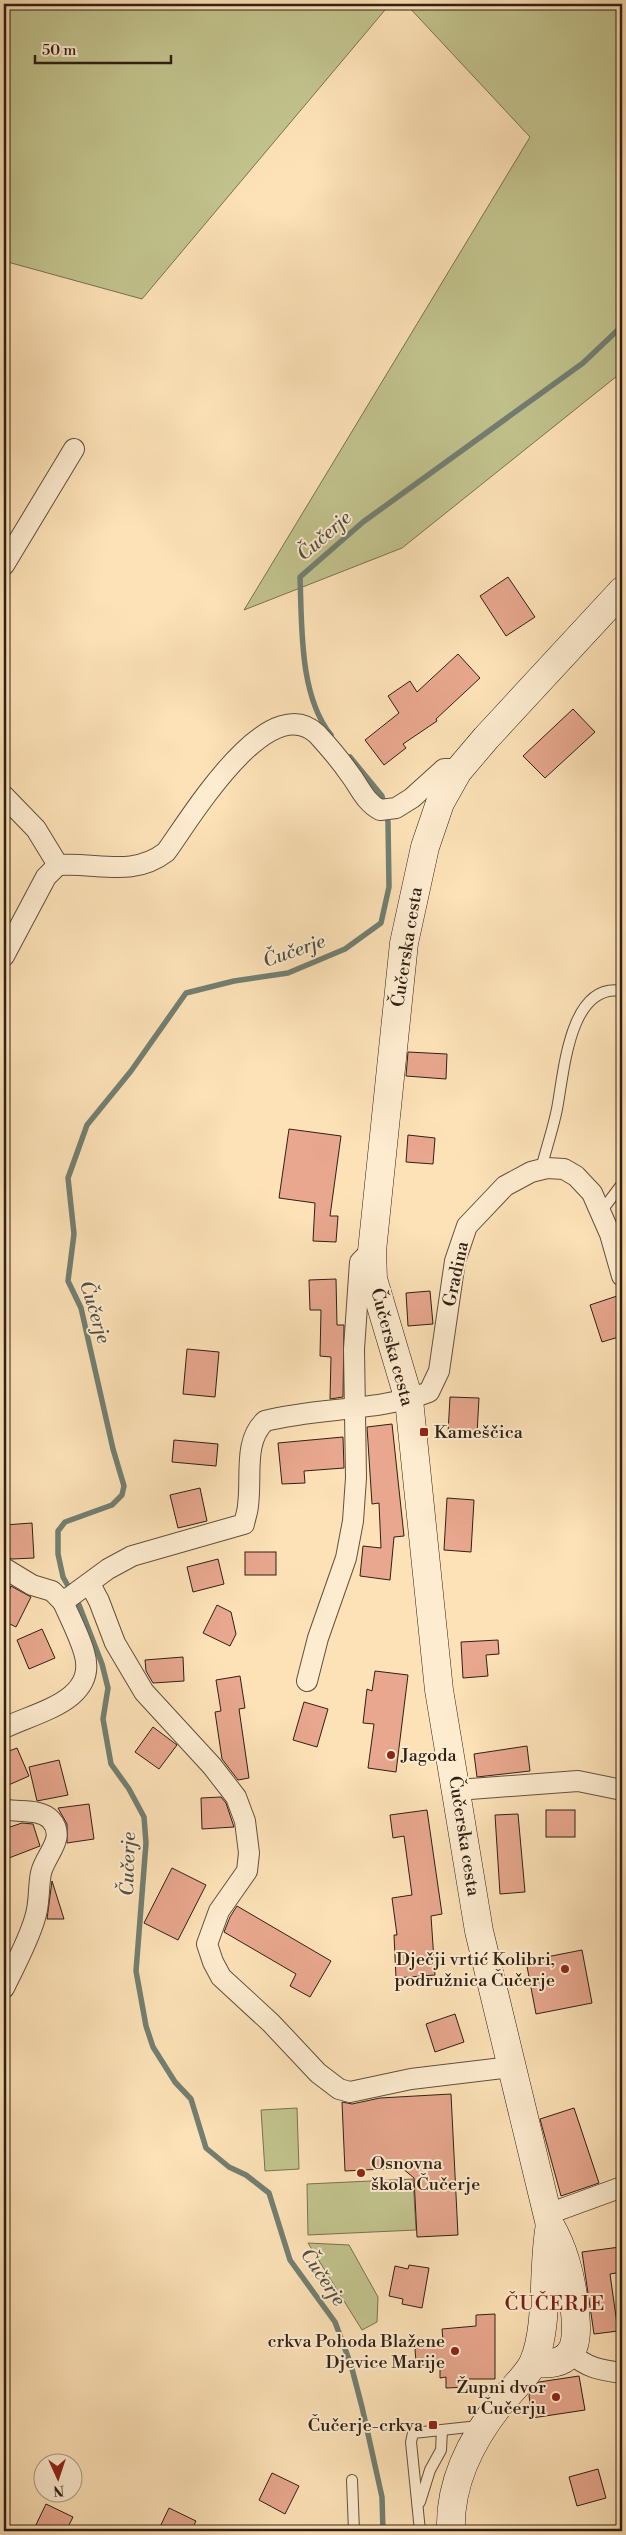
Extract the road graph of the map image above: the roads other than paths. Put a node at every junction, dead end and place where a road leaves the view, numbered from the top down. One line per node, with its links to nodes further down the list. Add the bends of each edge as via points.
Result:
1 (74, 449): 2 (street)
2 (4, 565)
3 (622, 591): 4 (street, Čučerska cesta)
4 (460, 769): 6 (street, via 444,769 412,798 396,808 380,810 366,800 349,773 316,733 303,726 287,725 259,738 235,760 166,852 153,863 125,868); 12 (street, Čučerska cesta, via 440,804 425,847 404,943)
5 (4, 796): 6 (street, via 36,829)
6 (58, 865): 7 (street, via 46,877)
7 (4, 956)
8 (622, 991): 9 (lane, via 611,989 594,995 580,1018 566,1052 557,1110)
9 (541, 1169): 11 (street, Gradina, via 564,1169 576,1176 592,1192); 14 (street, Gradina, via 505,1186 467,1226 455,1261 439,1371 429,1392)
10 (622, 1184): 11 (lane)
11 (600, 1213): 13 (street, Gradina, via 610,1234)
12 (372, 1250): 14 (street, Čučerska cesta, via 373,1279); 15 (street, via 360,1262 354,1349)
13 (622, 1276)
14 (409, 1400): 15 (street); 20 (street, Čučerska cesta, via 439,1690)
15 (356, 1406): 17 (street, via 265,1421 255,1437 250,1461 244,1524 132,1556); 18 (street, via 356,1478 346,1558 318,1638)
16 (4, 1568): 17 (street, via 32,1585)
17 (75, 1594): 19 (street, via 85,1653 85,1678 70,1698); 24 (street, via 99,1601 114,1643 144,1692 236,1797 245,1821 248,1872 219,1911 207,1944 221,1977 339,2090 350,2092 411,2079)
18 (307, 1681)
19 (4, 1728)
20 (457, 1790): 21 (street, via 578,1781); 24 (street, Čučerska cesta, via 479,1931)
21 (622, 1790)
22 (4, 1809): 23 (street, via 36,1812 50,1820 56,1831 56,1843 41,1872 35,1918)
23 (4, 1988)
24 (511, 2067): 26 (street, Čučerska cesta)
25 (622, 2186): 26 (street)
26 (549, 2219): 27 (street, via 565,2256 572,2287 578,2329); 28 (street, via 542,2321)
27 (571, 2353): 28 (street, via 554,2364); 29 (street, via 593,2369)
28 (534, 2363): 30 (street)
29 (622, 2374)
30 (482, 2426): 31 (lane); 36 (street, via 463,2462 452,2507)
31 (442, 2430): 33 (lane, via 441,2450 430,2470); 33 (lane, via 418,2431 411,2438)
32 (352, 2480): 34 (lane)
33 (419, 2505): 35 (lane)
34 (354, 2531)
35 (420, 2531)
36 (452, 2531)

